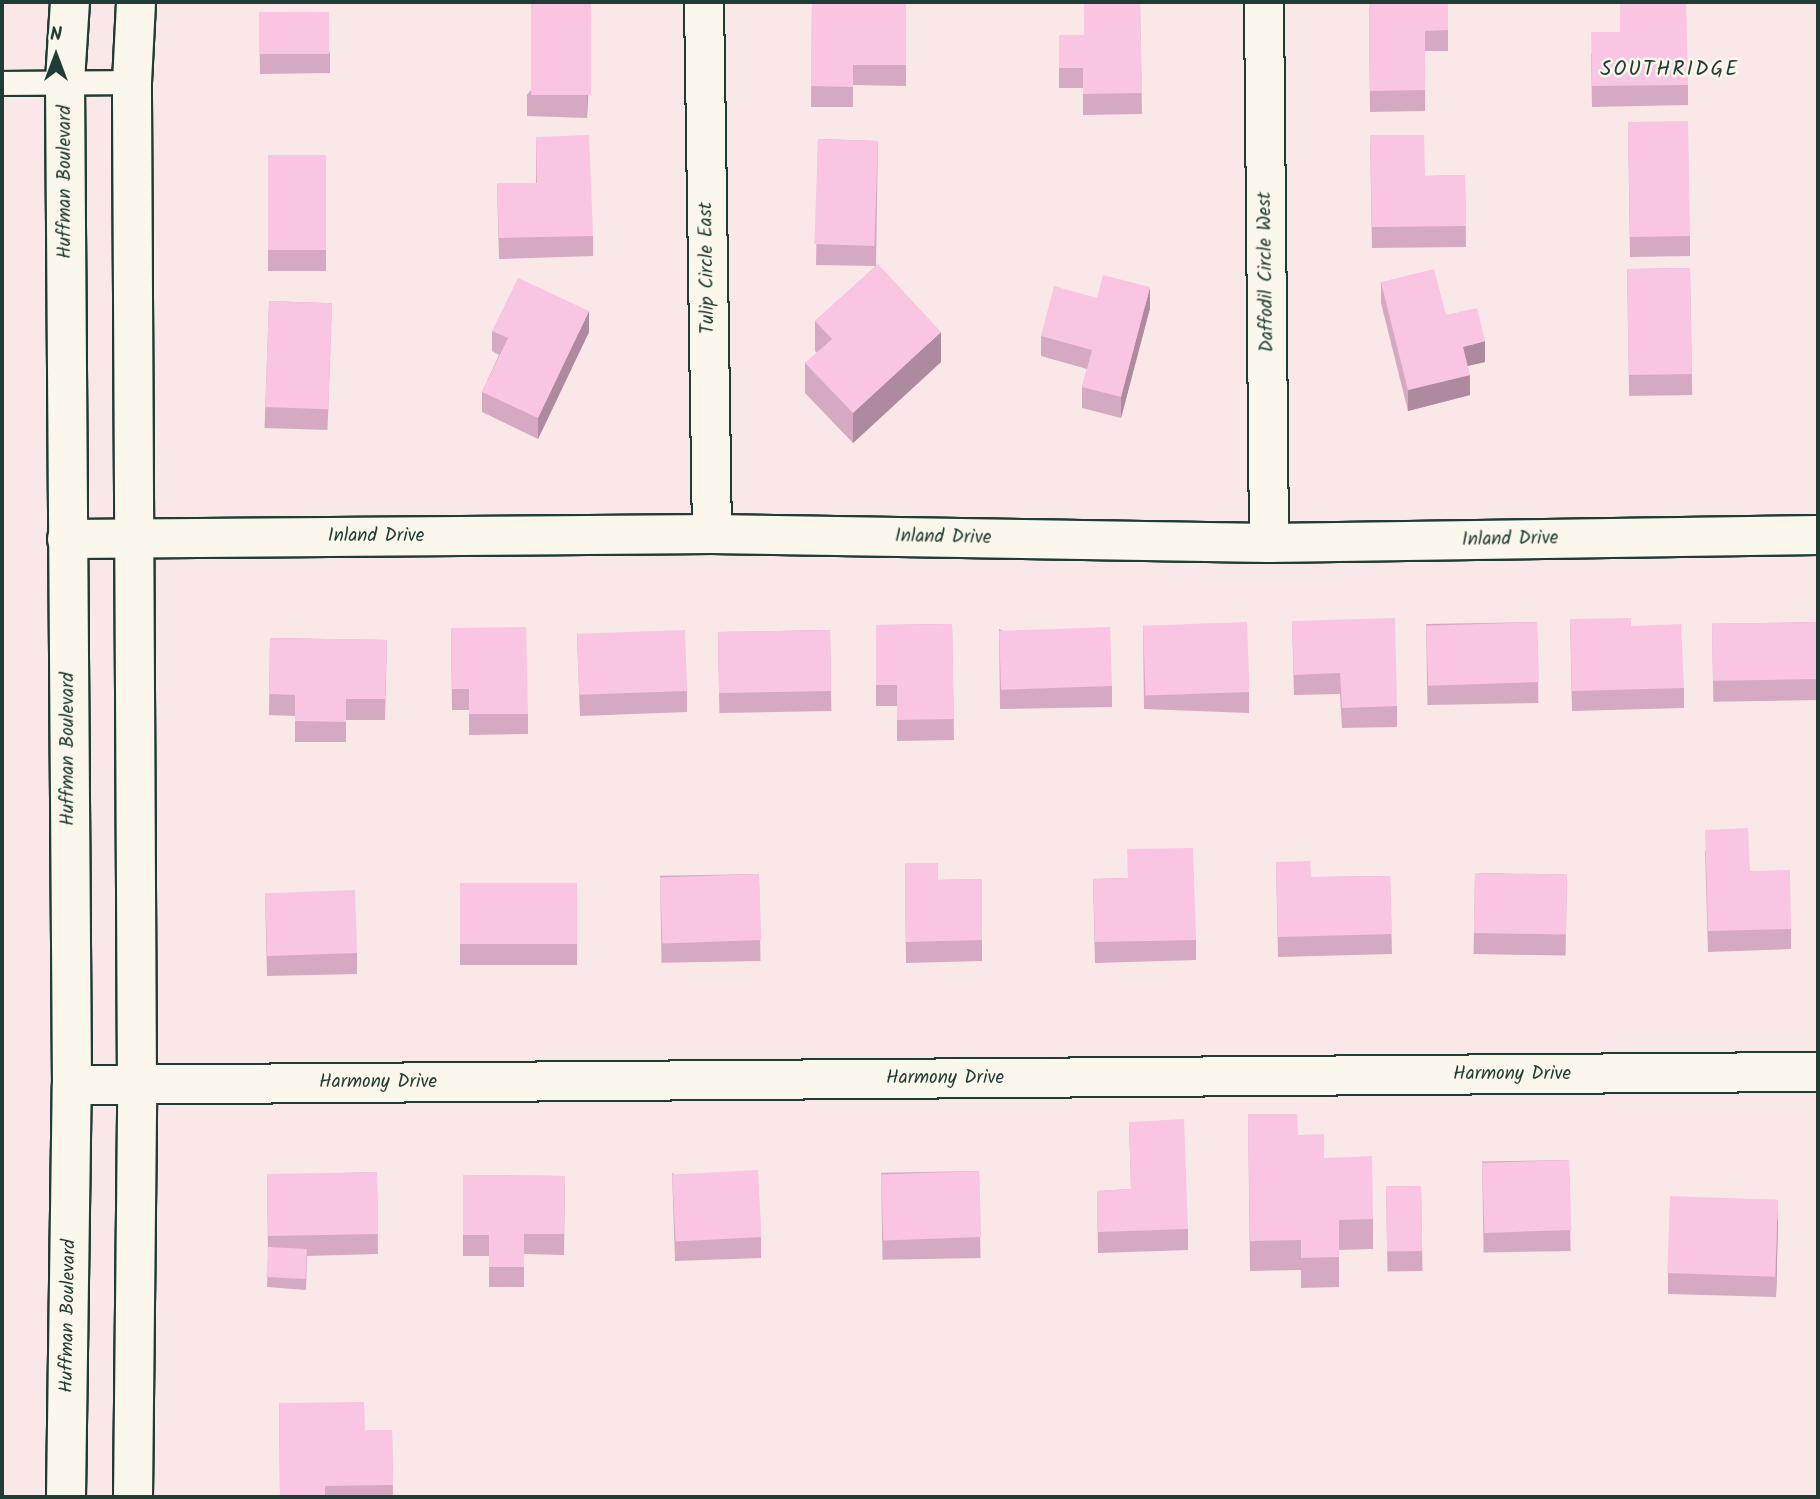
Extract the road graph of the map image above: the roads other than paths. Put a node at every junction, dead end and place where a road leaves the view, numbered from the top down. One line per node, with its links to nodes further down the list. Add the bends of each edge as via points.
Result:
1 (70, 2): 5 (street, Huffman Boulevard)
2 (136, 2): 6 (street)
3 (704, 2): 8 (street, Tulip Circle East)
4 (1264, 2): 12 (street, Daffodil Circle West)
5 (65, 81): 6 (lane); 7 (lane); 10 (street, Huffman Boulevard)
6 (132, 82): 11 (street)
7 (2, 83)
8 (712, 534): 11 (street, Inland Drive); 12 (street, Inland Drive)
9 (1818, 536): 12 (street, Inland Drive)
10 (67, 539): 11 (street, Inland Drive); 14 (street, Huffman Boulevard)
11 (133, 539): 15 (street)
12 (1269, 543)
13 (1818, 1072): 15 (street, Harmony Drive)
14 (72, 1085): 15 (street, Harmony Drive); 16 (street, Huffman Boulevard)
15 (137, 1085): 17 (street)
16 (66, 1497)
17 (133, 1497)

